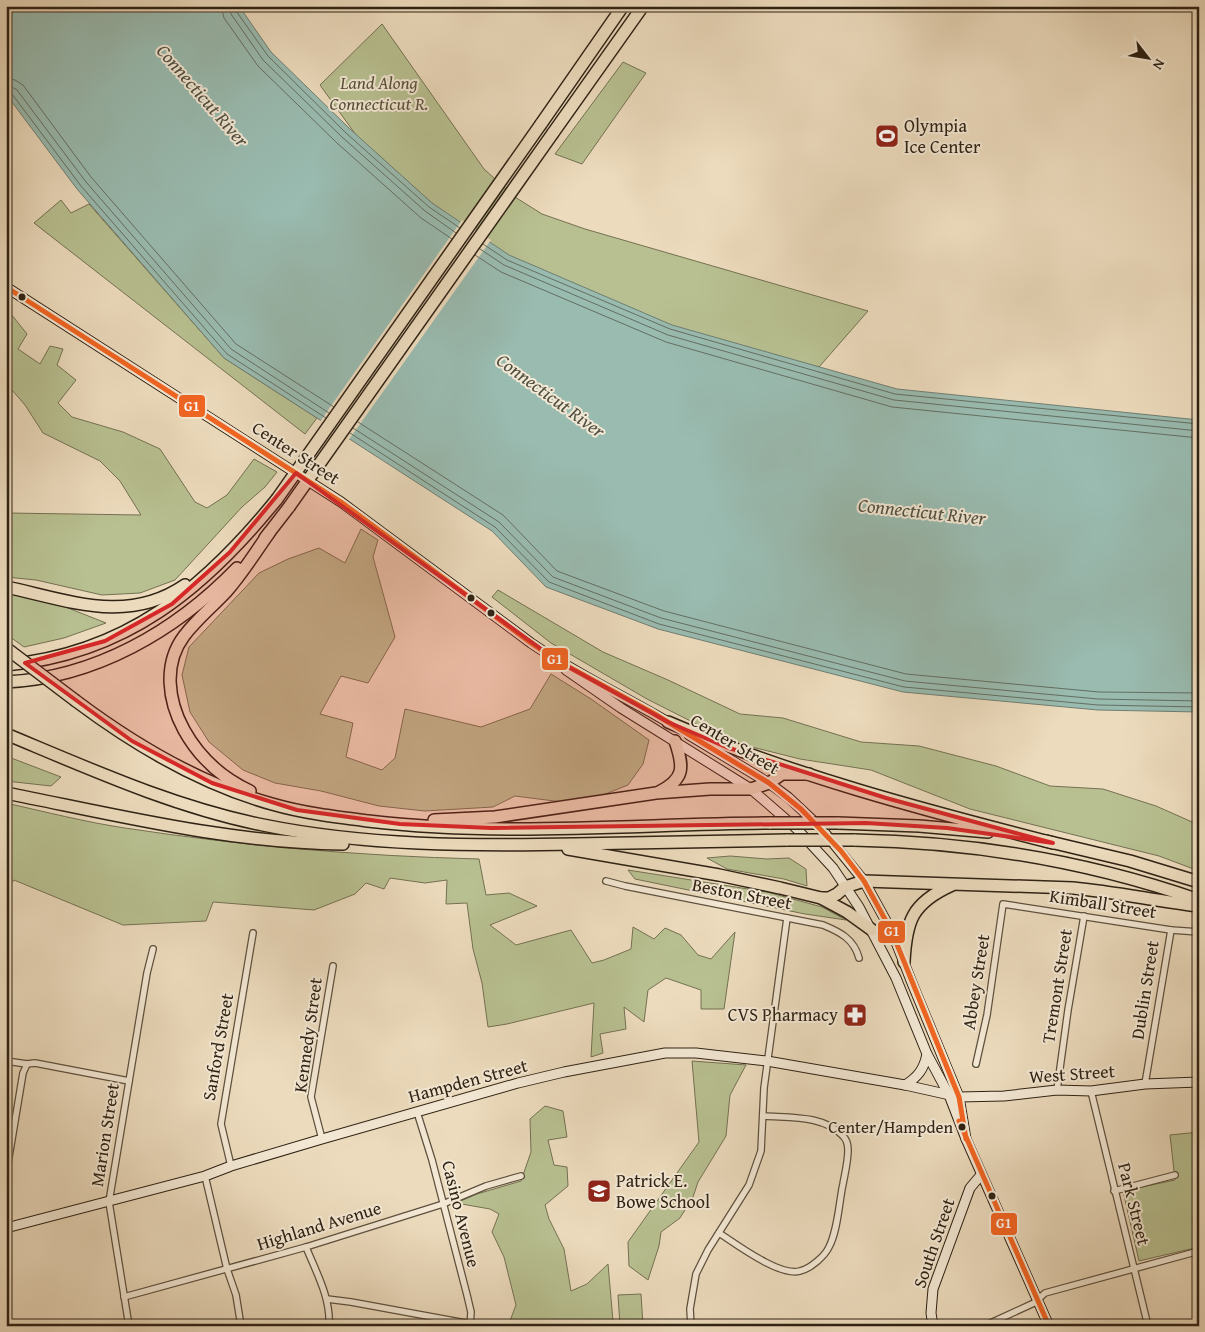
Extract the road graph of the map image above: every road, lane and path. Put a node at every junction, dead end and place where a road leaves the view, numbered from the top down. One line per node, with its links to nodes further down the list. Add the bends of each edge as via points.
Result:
1 (622, 6): 4 (highway, bridge, via 277,499)
2 (645, 6): 5 (highway, bridge)
3 (6, 287): 8 (main road, Center Street, via 341,502)
4 (248, 533): 6 (highway, via 183,586 145,604 97,606); 9 (highway, via 192,587 140,624 69,654)
5 (269, 533): 10 (highway, via 211,593 148,638 113,656 68,672); 19 (highway, via 237,579 180,642 170,666 170,692 188,736 216,770 258,795)
6 (6, 587)
7 (6, 648): 19 (highway, bridge, via 143,748 195,776 260,801)
8 (558, 661): 11 (main road, Center Street); 13 (main road, Center Street, via 570,674)
9 (6, 665)
10 (6, 682)
11 (668, 722): 14 (highway, via 726,747); 15 (main road, Center Street)
12 (6, 734): 21 (highway, via 122,782 212,813 288,830)
13 (675, 741): 16 (main road, Center Street); 18 (highway, via 682,760 678,778)
14 (809, 774): 15 (highway, via 782,774); 22 (highway, via 948,816)
15 (769, 782): 16 (highway); 24 (main road, Center Street, via 802,808)
16 (751, 789): 18 (highway); 28 (main road, Center Street, via 797,829 833,868)
17 (6, 793): 21 (highway, via 224,834 324,843)
18 (656, 793): 20 (highway, via 495,817)
19 (310, 813): 20 (highway)
20 (385, 823): 22 (highway, bridge, via 451,828 892,824 1001,834)
21 (392, 841): 23 (highway, via 461,845)
22 (1053, 843): 26 (highway)
23 (536, 844): 29 (highway, via 719,876); 30 (highway, bridge, via 788,840 949,844 1028,855 1114,874)
24 (864, 880): 27 (highway); 28 (highway); 41 (main road, Center Street)
25 (606, 881): 34 (street, Beston Street)
26 (1199, 882)
27 (956, 884): 32 (highway, via 1104,891); 41 (highway, via 932,895 915,912 908,924)
28 (845, 887): 29 (highway, via 829,898); 35 (main road, Center Street)
29 (821, 898): 35 (highway)
30 (1199, 900)
31 (1003, 904): 33 (street, Kimball Street); 47 (street, Abbey Street, via 987,1015)
32 (1199, 906)
33 (1084, 916): 36 (street, Kimball Street); 52 (street, Tremont Street)
34 (787, 918): 40 (street, Beston Street, via 823,925 841,933 850,940); 45 (street)
35 (872, 930): 43 (main road, Center Street)
36 (1171, 930): 37 (street, Kimball Street); 50 (street, Dublin Street)
37 (1199, 932)
38 (253, 933): 60 (street, Sanford Street, via 221,1124)
39 (153, 949): 48 (street, Marion Street)
40 (859, 958)
41 (904, 962): 55 (main road, Center Street)
42 (333, 966): 58 (street, Kennedy Street, via 311,1097)
43 (927, 1054): 51 (main road, via 921,1072); 54 (main road, Center Street)
44 (6, 1061): 46 (street)
45 (767, 1062): 51 (main road, Hampden Street); 56 (main road, Hampden Street, via 696,1053 665,1053 564,1072); 57 (street)
46 (27, 1064): 48 (street); 61 (street)
47 (976, 1064)
48 (129, 1081): 67 (street, Marion Street)
49 (1199, 1082): 50 (main road, West Street)
50 (1145, 1084): 53 (main road, West Street)
51 (906, 1085): 54 (main road, Hampden Street)
52 (1056, 1090): 53 (main road, West Street); 55 (main road, West Street)
53 (1091, 1090): 66 (street, Park Street)
54 (948, 1095): 55 (main road, West Street); 59 (main road, Center Street)
55 (959, 1097): 59 (main road, Center Street)
56 (417, 1112): 58 (main road, Hampden Street); 68 (street, Casino Avenue)
57 (764, 1116): 70 (street, via 761,1151 754,1172); 70 (street, via 815,1120 833,1127 845,1138 848,1148 846,1167 829,1247 820,1259 800,1272 782,1270)
58 (322, 1139): 60 (main road, Hampden Street)
59 (966, 1139): 62 (main road, Center Street)
60 (231, 1166): 64 (main road, Hampden Street)
61 (6, 1175)
62 (982, 1175): 77 (main road, Center Street); 83 (main road, South Street, via 970,1188 934,1289)
63 (1175, 1175): 66 (street)
64 (205, 1176): 67 (main road, Hampden Street); 74 (street)
65 (521, 1176): 68 (street, Highland Avenue)
66 (1114, 1191): 73 (street, Park Street)
67 (109, 1202): 69 (main road, Hampden Street); 75 (street, Marion Street)
68 (443, 1204): 71 (street, Highland Avenue); 78 (street, Casino Avenue, via 471,1312)
69 (6, 1228)
70 (719, 1233): 82 (street, via 696,1274 690,1308)
71 (306, 1247): 74 (street, Highland Avenue); 76 (street)
72 (1199, 1251): 73 (street)
73 (1134, 1267): 77 (street, via 1046,1292); 86 (street, Park Street)
74 (227, 1270): 75 (street, Highland Avenue); 80 (street, via 236,1295)
75 (124, 1297): 79 (street, Marion Street)
76 (327, 1299): 78 (street); 81 (street)
77 (1037, 1299): 84 (street); 85 (main road, Center Street)
78 (470, 1325)
79 (129, 1326)
80 (241, 1326)
81 (329, 1326)
82 (691, 1326)
83 (933, 1326)
84 (984, 1326)
85 (1049, 1326)
86 (1148, 1326)

